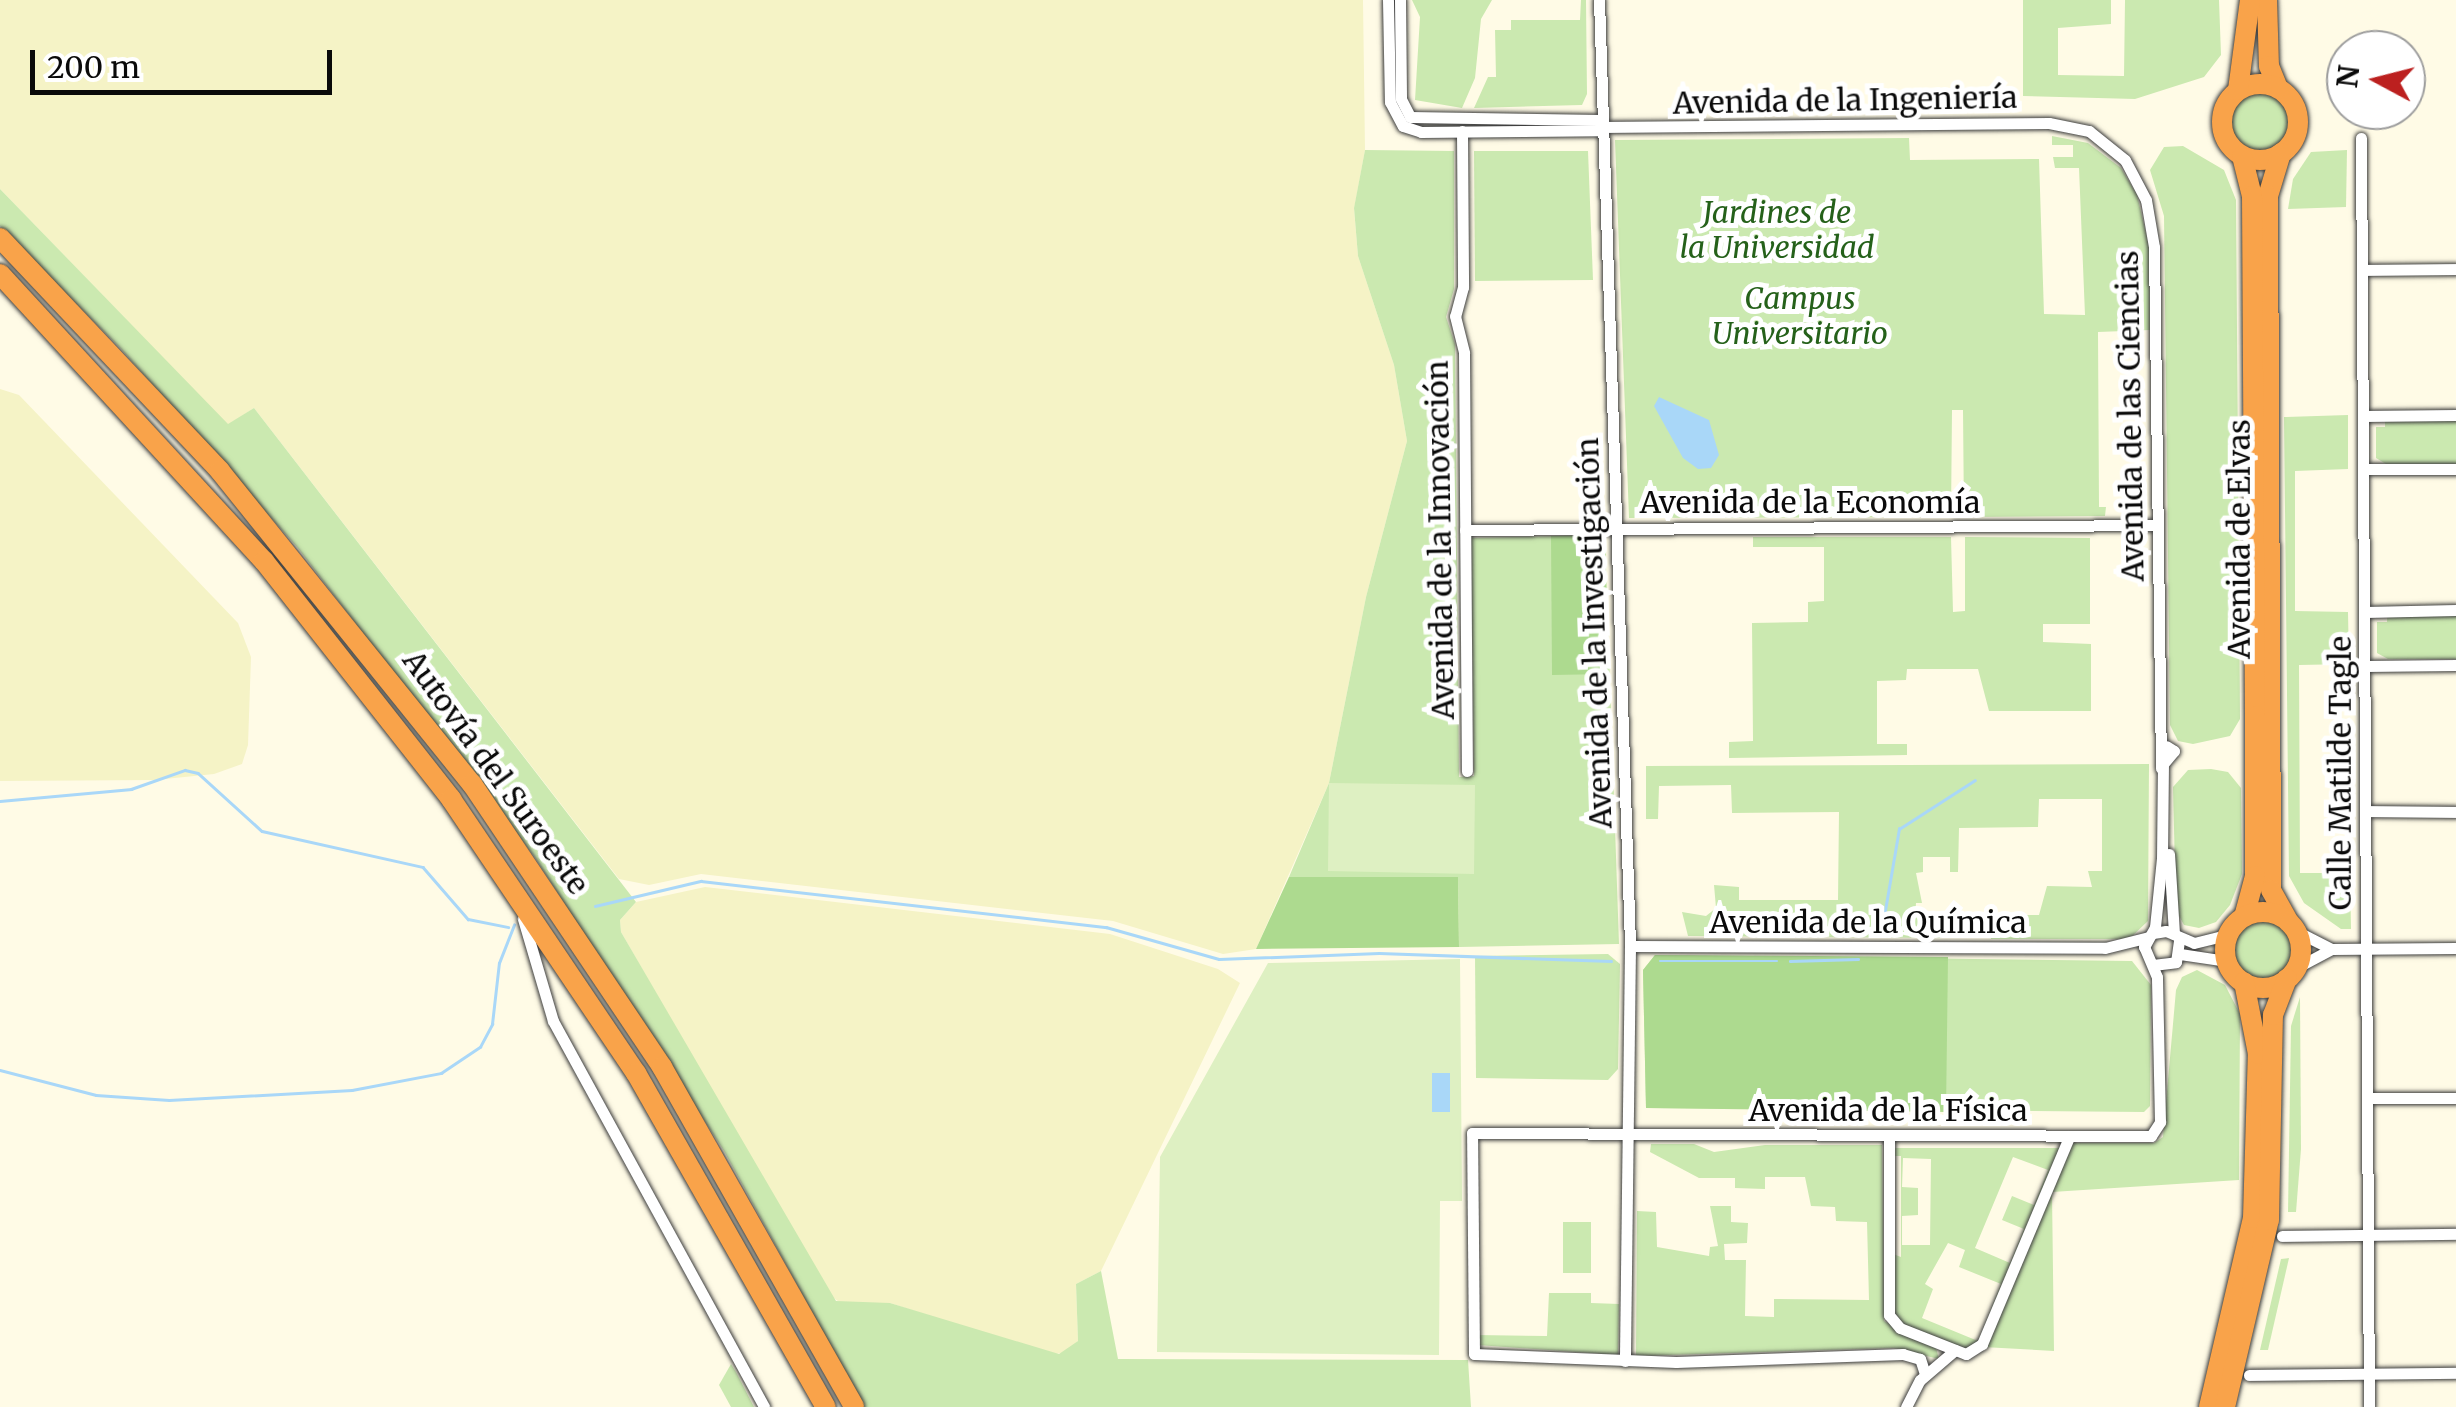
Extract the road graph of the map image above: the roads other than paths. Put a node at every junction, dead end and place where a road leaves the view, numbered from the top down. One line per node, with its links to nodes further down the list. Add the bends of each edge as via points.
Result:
1 (1388, 0): 9 (street, via 1396,118 1412,131)
2 (1400, 0): 8 (street, via 1401,100 1410,117)
3 (1599, 0): 8 (street, Avenida de la Investigación)
4 (2250, 0): 7 (highway)
5 (2268, 0): 6 (highway, via 2269,66)
6 (2278, 88): 7 (highway, via 2256,84); 12 (highway, via 2298,122)
7 (2238, 90): 13 (highway, via 2222,124)
8 (1600, 126): 9 (street); 10 (street, Avenida de la Ingeniería, via 2048,123); 23 (street, Avenida de la Investigación)
9 (1462, 132): 24 (street, Avenida de la Innovación, via 1463,287 1455,316 1464,353)
10 (2089, 132): 22 (street, Avenida de las Ciencias, via 2132,171 2152,224)
11 (2362, 138): 16 (street, Calle Matilde Tagle)
12 (2281, 153): 13 (highway, via 2262,160); 37 (highway, Avenida de Elvas, via 2268,196 2270,890)
13 (2242, 156): 36 (highway, Avenida de Elvas, via 2252,196 2255,698 2255,876)
14 (0, 238): 66 (highway, Autovía del Suroeste, via 232,484 472,784 662,1067)
15 (2456, 269): 16 (street)
16 (2363, 270): 18 (street, Calle Matilde Tagle)
17 (0, 274): 35 (highway, Autovía del Suroeste, via 264,561)
18 (2363, 416): 19 (street); 21 (street, Calle Matilde Tagle)
19 (2456, 416)
20 (2456, 468): 21 (street)
21 (2364, 469): 26 (street, Calle Matilde Tagle)
22 (2156, 525): 23 (street, Avenida de la Economía); 29 (street, Avenida de las Ciencias)
23 (1615, 529): 24 (street, Avenida de la Economía); 41 (street, Avenida de la Investigación)
24 (1465, 530): 31 (street, Avenida de la Innovación)
25 (2456, 610): 26 (street)
26 (2364, 612): 28 (street, Calle Matilde Tagle)
27 (2456, 664): 28 (street)
28 (2365, 666): 33 (street, Calle Matilde Tagle)
29 (2157, 723): 30 (street, Avenida de las Ciencias); 32 (street, Avenida de las Ciencias)
30 (2169, 751): 32 (street); 40 (street, Avenida de las Ciencias)
31 (1467, 771)
32 (2162, 772): 39 (street)
33 (2366, 812): 34 (street); 43 (street, Calle Matilde Tagle)
34 (2456, 812)
35 (500, 870): 64 (street, via 532,938 552,1021); 65 (highway, Autovía del Suroeste, via 672,1133)
36 (2244, 917): 37 (highway, via 2268,912); 38 (highway)
37 (2293, 926): 45 (street); 48 (highway, via 2301,950)
38 (2229, 934): 40 (street); 47 (highway)
39 (2151, 935): 40 (street, Avenida de la Química); 42 (street, Avenida de la Química); 46 (street)
40 (2177, 943): 46 (street, via 2172,965); 47 (street)
41 (1630, 946): 42 (street, Avenida de la Química); 52 (street, Avenida de la Investigación)
42 (2104, 948): 46 (street, Avenida de la Química)
43 (2366, 948): 44 (street); 45 (street); 50 (street, Calle Matilde Tagle)
44 (2456, 948)
45 (2331, 949): 48 (street)
46 (2150, 961): 54 (street, Avenida de la Física, via 2158,1130 2147,1137)
47 (2227, 961): 49 (highway)
48 (2291, 974): 49 (highway, via 2266,988); 69 (highway, via 2273,1015 2269,1220)
49 (2244, 982): 68 (highway, via 2253,1002 2258,1054 2253,1218)
50 (2367, 1098): 51 (street); 57 (street, Calle Matilde Tagle)
51 (2456, 1098)
52 (1629, 1134): 53 (street, Avenida de la Física); 59 (street, Avenida de la Investigación); 59 (street, Avenida de la Física, via 1472,1133 1474,1354)
53 (1889, 1136): 54 (street, Avenida de la Física); 58 (street, via 1889,1314 1900,1328)
54 (2069, 1137): 58 (street, via 1982,1344 1972,1353)
55 (2456, 1234): 57 (street)
56 (2282, 1236): 57 (street)
57 (2368, 1236): 61 (street, Calle Matilde Tagle)
58 (1955, 1350): 62 (street)
59 (1625, 1361): 62 (street, via 1903,1354 1924,1362)
60 (2456, 1372): 61 (street)
61 (2368, 1373): 63 (street); 70 (street, Calle Matilde Tagle)
62 (1924, 1374): 67 (street)
63 (2249, 1375)
64 (764, 1407)
65 (826, 1407)
66 (854, 1407)
67 (1906, 1407)
68 (2209, 1407)
69 (2225, 1407)
70 (2369, 1407)

